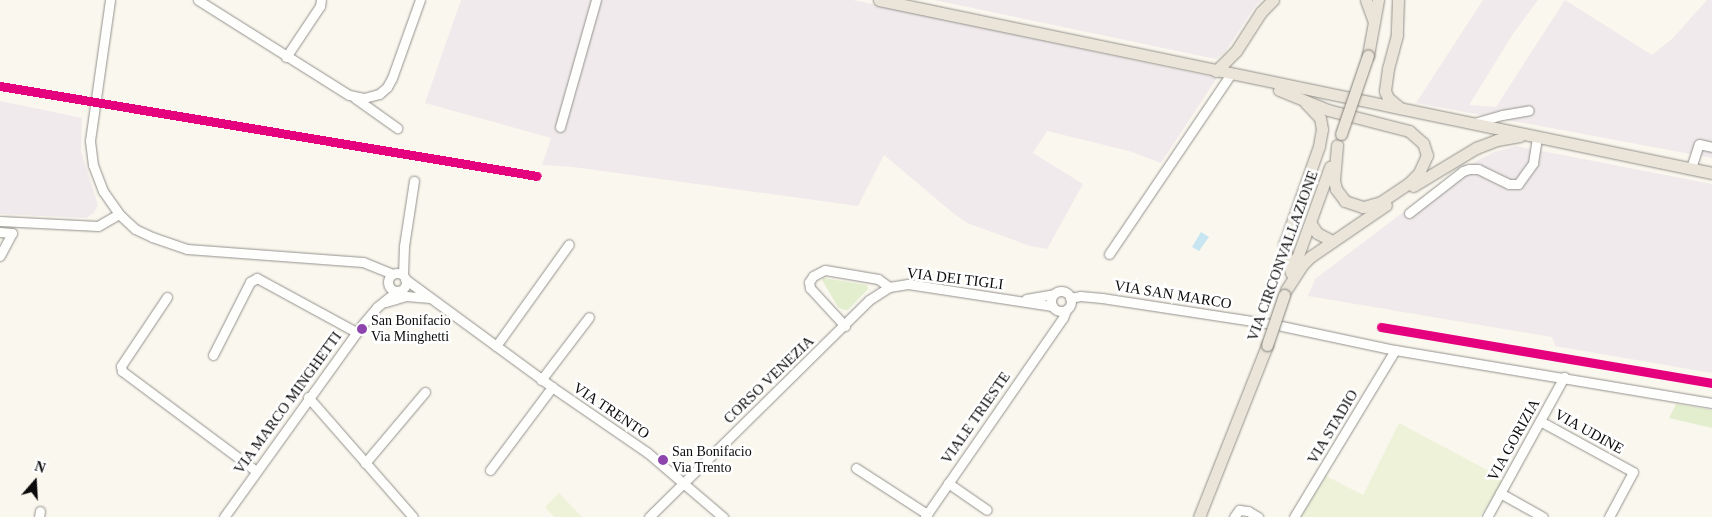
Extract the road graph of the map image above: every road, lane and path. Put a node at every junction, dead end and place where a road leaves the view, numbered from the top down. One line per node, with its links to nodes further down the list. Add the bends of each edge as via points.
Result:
1 (110, 0): 31 (street, via 90,141 93,165 103,190)
2 (198, 0): 13 (street)
3 (321, 0): 13 (street)
4 (420, 0): 18 (street, via 387,87 372,96)
5 (596, 0): 23 (street)
6 (880, 0): 14 (main road)
7 (1273, 0): 12 (main road, via 1261,12)
8 (1366, 0): 11 (main road)
9 (1378, 0): 11 (main road, VIA CIRCONVALLAZIONE)
10 (1398, 0): 19 (main road, via 1397,35 1385,91)
11 (1375, 26): 25 (main road, VIA CIRCONVALLAZIONE, bridge)
12 (1236, 51): 14 (main road); 15 (main road)
13 (286, 57): 18 (street)
14 (1216, 71): 15 (main road)
15 (1236, 75): 16 (main road); 37 (street)
16 (1257, 79): 17 (main road); 19 (main road)
17 (1296, 97): 25 (main road, via 1328,110 1409,131 1423,143 1427,155 1419,173 1409,182 1380,202 1363,207 1345,201 1336,189 1334,180); 39 (main road, via 1316,112 1322,129 1284,245)
18 (355, 98): 22 (street)
19 (1403, 110): 21 (main road)
20 (1530, 110): 21 (street)
21 (1472, 124): 24 (main road)
22 (397, 128)
23 (560, 128)
24 (1532, 136): 27 (main road); 30 (street, via 1533,163 1518,184 1509,184 1478,169 1469,169); 35 (main road, via 1498,140 1476,148)
25 (1339, 140): 33 (main road, VIA CIRCONVALLAZIONE)
26 (1712, 147): 27 (street, via 1699,144)
27 (1691, 168): 28 (main road)
28 (1712, 172)
29 (414, 181): 40 (street, VIA MARCO MINGHETTI, via 404,246)
30 (1409, 213)
31 (119, 214): 32 (street, via 98,226); 40 (street, via 135,229 152,238 188,249 363,262)
32 (0, 221)
33 (1311, 224): 35 (main road, via 1317,233); 39 (main road, VIA CIRCONVALLAZIONE)
34 (0, 232): 38 (street, via 12,233)
35 (1332, 241): 43 (main road, via 1303,264)
36 (569, 244): 58 (street)
37 (1109, 254)
38 (0, 256)
39 (1291, 273): 43 (main road, VIA CIRCONVALLAZIONE)
40 (395, 277): 42 (street, VIA TRENTO); 42 (street); 46 (street, VIA TRENTO); 49 (street, VIA MARCO MINGHETTI)
41 (889, 287): 48 (street, VIA DEI TIGLI, via 908,284); 54 (street, CORSO VENEZIA, via 869,300); 54 (street, via 878,279 824,270 813,276 810,288)
42 (400, 290): 46 (street, VIA TRENTO); 49 (street, VIA MARCO MINGHETTI)
43 (1285, 292): 81 (main road, VIA CIRCONVALLAZIONE, bridge)
44 (1054, 294): 47 (street, VIA DEI TIGLI, via 1062,291); 48 (street, VIA DEI TIGLI); 50 (street, via 1051,299)
45 (167, 297): 71 (street, via 121,366 122,371)
46 (430, 298): 49 (street, VIA MARCO MINGHETTI, via 406,296); 58 (street, VIA TRENTO)
47 (1070, 298): 51 (street, via 1070,306); 53 (street, VIA SAN MARCO, via 1119,300)
48 (1018, 301): 50 (street, VIA DEI TIGLI)
49 (377, 307): 56 (street, VIA MARCO MINGHETTI)
50 (1053, 307): 51 (street, VIA DEI TIGLI); 57 (street, VIALE TRIESTE)
51 (1066, 310): 57 (street, VIALE TRIESTE)
52 (589, 317): 62 (street)
53 (1271, 324)
54 (844, 326): 72 (street, CORSO VENEZIA)
55 (1282, 326): 59 (street)
56 (356, 332): 60 (street, via 257,278 250,282); 65 (street, VIA MARCO MINGHETTI)
57 (1051, 335): 73 (street, VIALE TRIESTE)
58 (496, 346): 62 (street, VIA TRENTO)
59 (1395, 350): 61 (street); 84 (street, VIA STADIO)
60 (213, 354)
61 (1564, 377): 66 (street); 67 (street, VIA GORIZIA)
62 (541, 380): 63 (street, VIA TRENTO)
63 (552, 388): 70 (street, VIA TRENTO); 72 (street, VIA TRENTO, via 648,453)
64 (425, 392): 68 (street)
65 (308, 397): 68 (street); 71 (street, VIA MARCO MINGHETTI)
66 (1712, 403)
67 (1540, 421): 74 (street, VIA GORIZIA); 87 (street, VIA UDINE, via 1633,472)
68 (365, 464): 78 (street)
69 (856, 468): 76 (street)
70 (490, 470)
71 (256, 471): 77 (street, VIA MARCO MINGHETTI)
72 (683, 483): 79 (street, CORSO VENEZIA); 80 (street, VIA TRENTO)
73 (948, 483): 75 (street); 76 (street, VIALE TRIESTE)
74 (1500, 493): 85 (street, VIA GORIZIA); 86 (street)
75 (987, 510)
76 (926, 515)
77 (224, 517)
78 (413, 517)
79 (650, 517)
80 (723, 517)
81 (1199, 517)
82 (1234, 517): 83 (street, via 1239,510)
83 (1258, 517)
84 (1294, 517)
85 (1487, 517)
86 (1544, 517)
87 (1609, 517)

